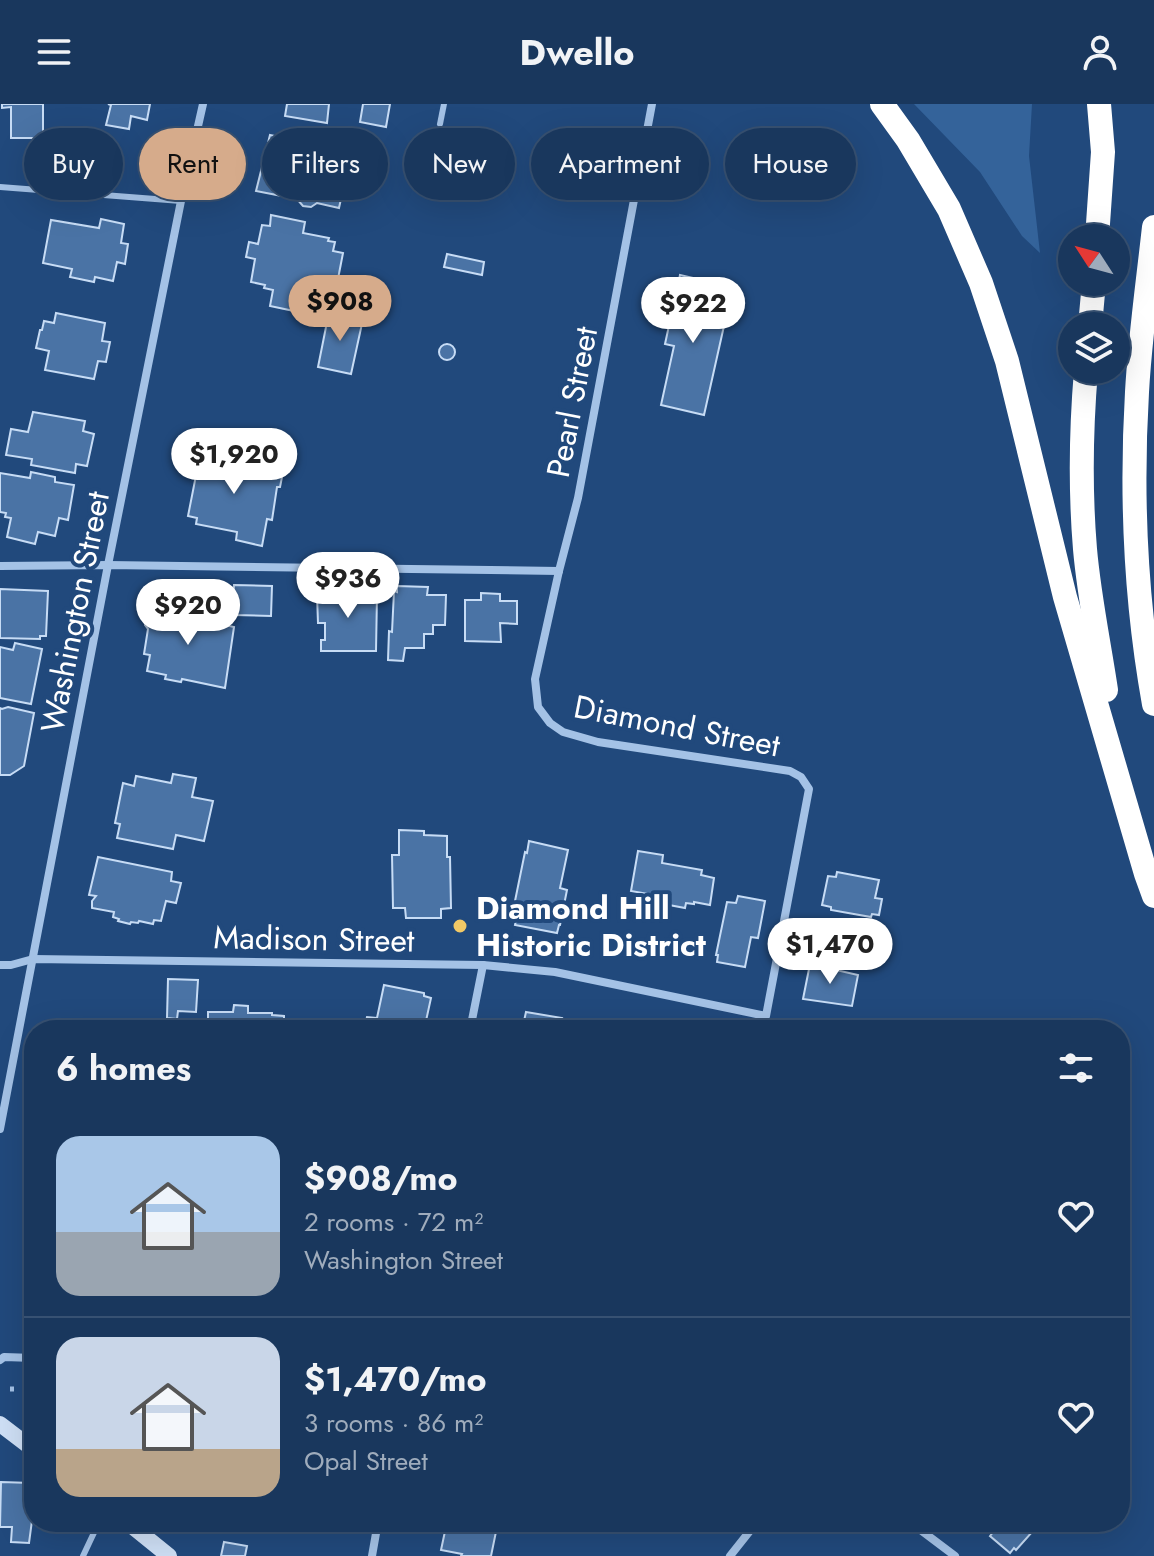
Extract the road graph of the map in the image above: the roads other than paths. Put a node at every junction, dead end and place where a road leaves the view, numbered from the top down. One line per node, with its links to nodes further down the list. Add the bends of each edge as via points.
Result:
1 (203, 104): 8 (street, Washington Street)
2 (444, 104): 6 (lane)
3 (652, 104): 14 (street, Pearl Street, via 578,498)
4 (882, 104): 17 (highway, via 949,209 981,283 1007,361 1065,597)
5 (1099, 104): 9 (highway, via 1103,152)
6 (440, 124)
7 (0, 187): 8 (lane)
8 (181, 201): 12 (street, Washington Street)
9 (1098, 224)
10 (1154, 227): 15 (highway, via 1137,392 1135,508 1144,652)
11 (1085, 384): 17 (highway, via 1085,548)
12 (108, 565): 13 (street); 14 (street); 19 (street, Washington Street)
13 (0, 566)
14 (559, 571): 16 (street, Pearl Street, via 535,679)
15 (1154, 704)
16 (538, 707): 22 (street, Diamond Street, via 563,732 598,742 790,771 801,777 809,789)
17 (1123, 791): 18 (highway)
18 (1154, 896)
19 (33, 959): 20 (street, Madison Street); 21 (street, Madison Street); 24 (street, Washington Street)
20 (0, 965)
21 (483, 965): 22 (street, Madison Street, via 555,972); 23 (street)
22 (766, 1016)
23 (472, 1020)
24 (0, 1129)
25 (24, 1358): 26 (street)
26 (0, 1360)
27 (0, 1424): 28 (main road)
28 (24, 1442)
29 (94, 1532): 34 (lane)
30 (139, 1532): 35 (main road)
31 (376, 1532): 36 (street)
32 (749, 1532): 37 (street)
33 (923, 1532): 38 (street)
34 (83, 1556)
35 (169, 1556)
36 (372, 1556)
37 (730, 1556)
38 (955, 1556)

